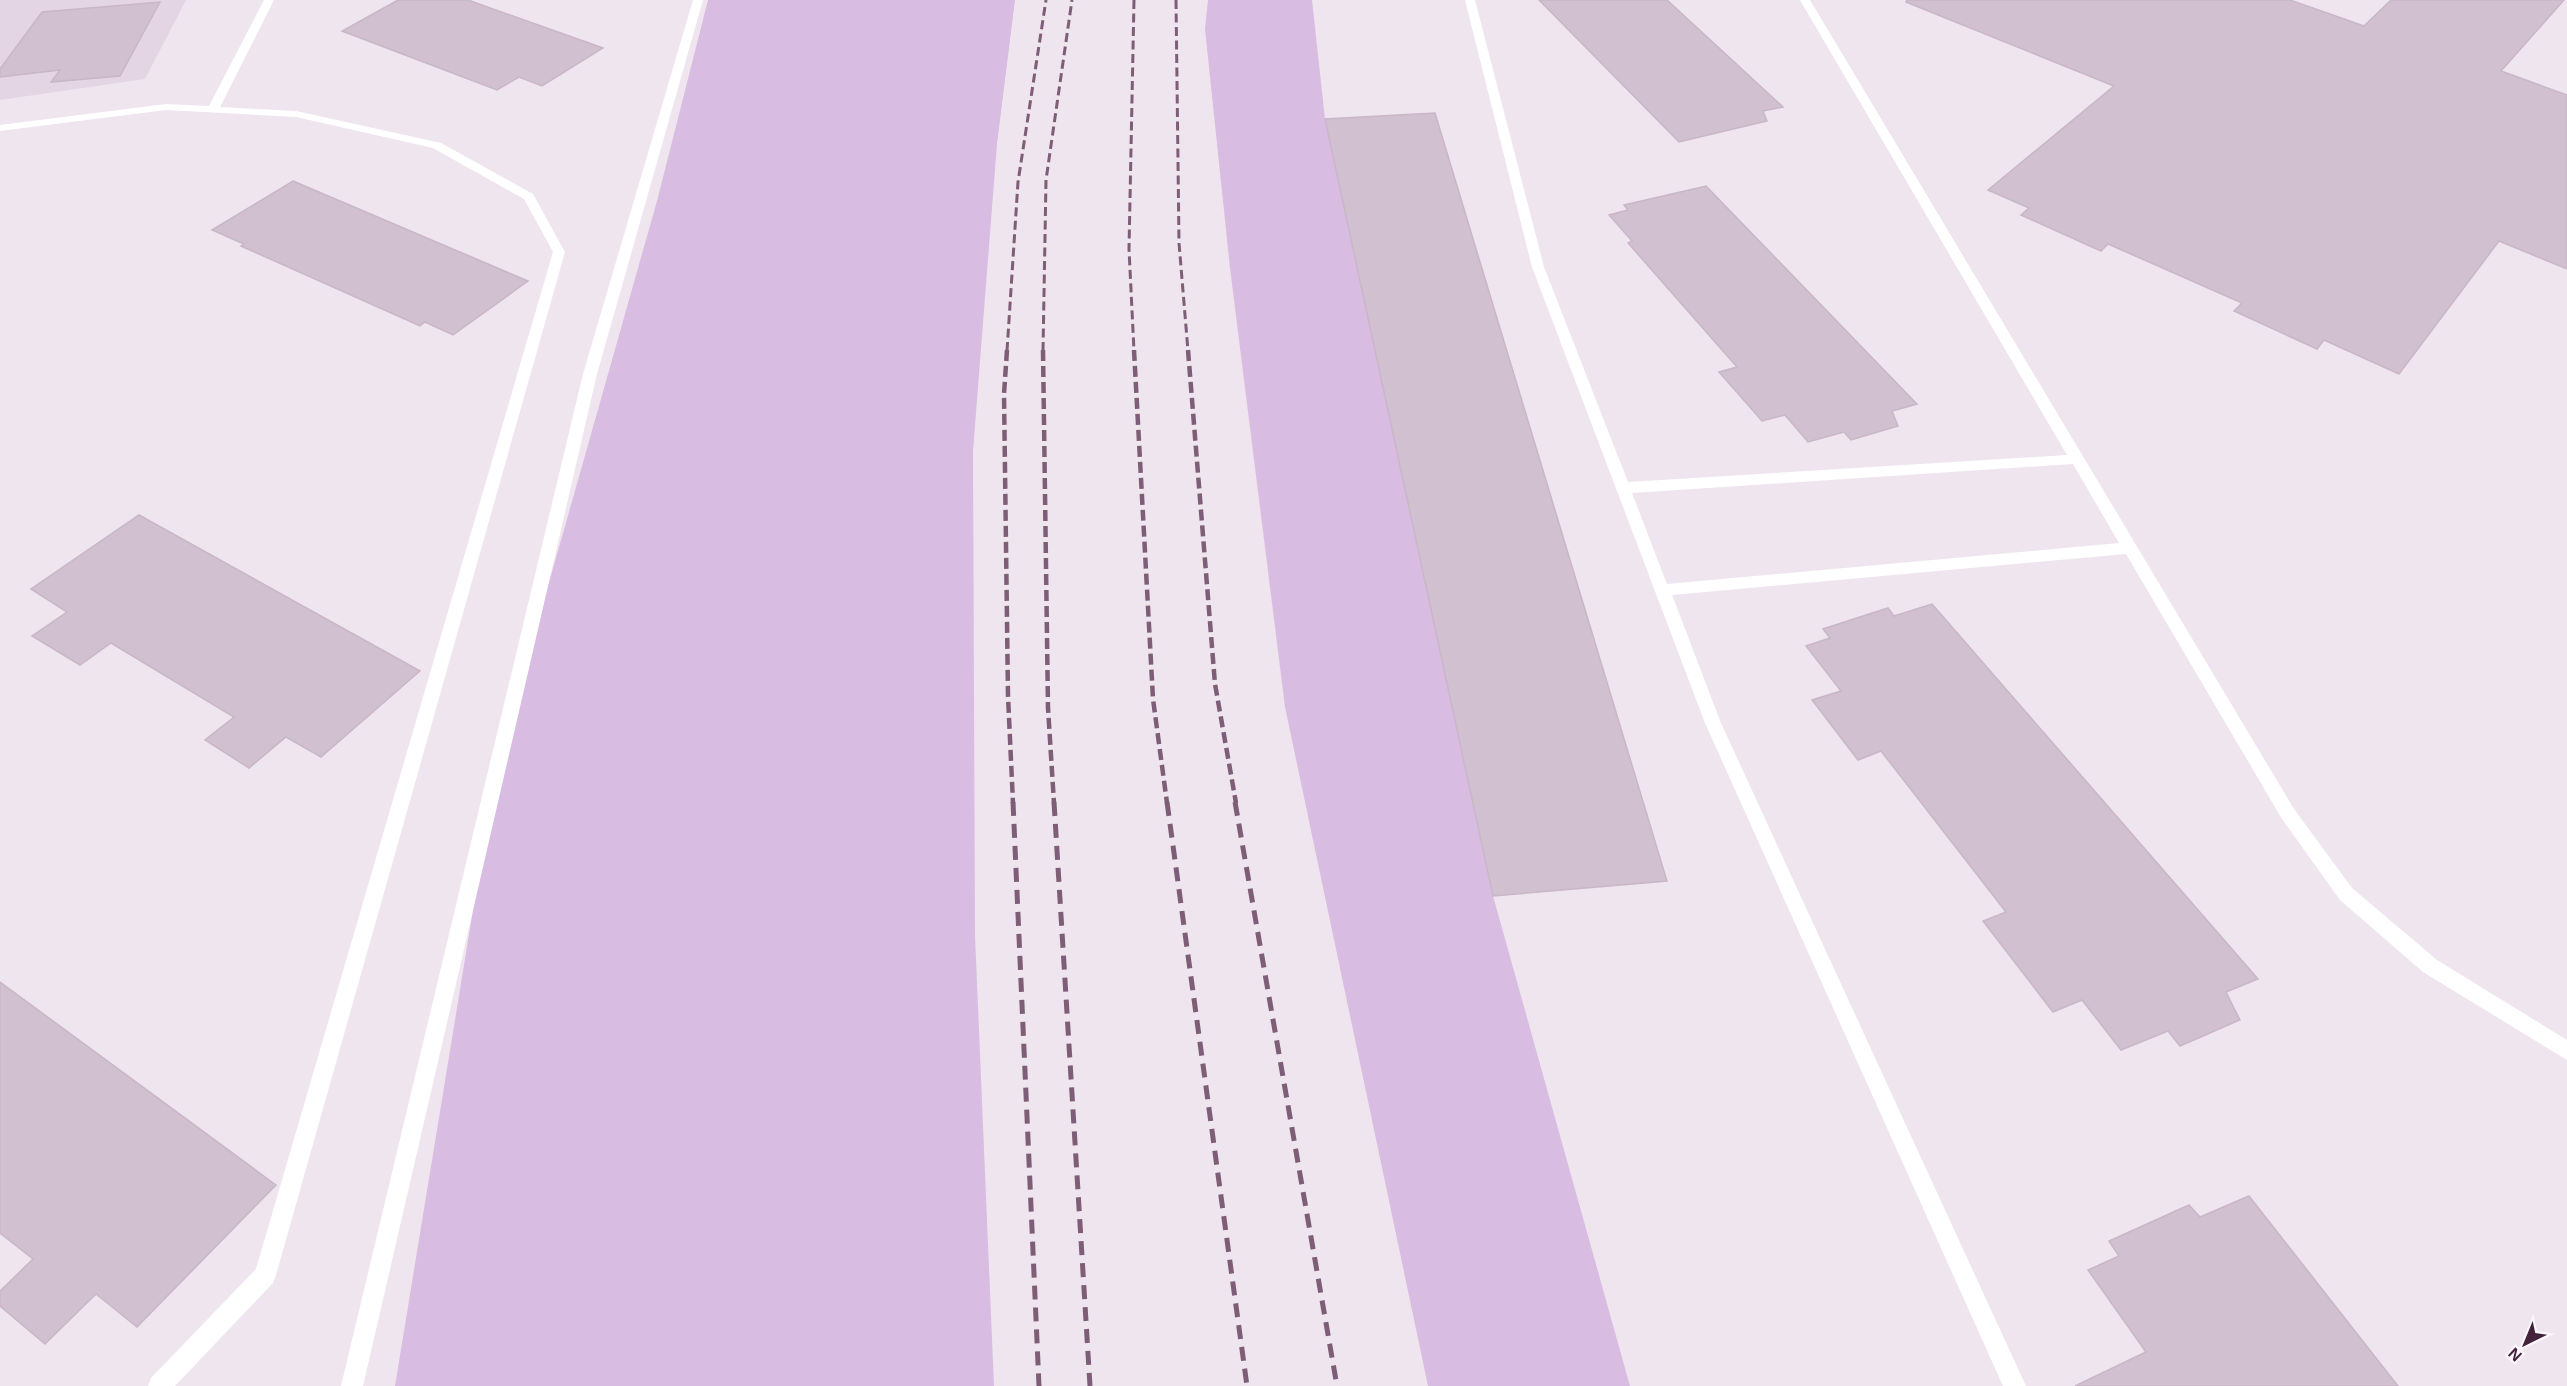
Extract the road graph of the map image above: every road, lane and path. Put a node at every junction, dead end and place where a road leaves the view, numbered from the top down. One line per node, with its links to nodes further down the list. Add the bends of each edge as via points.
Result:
1 (269, 0): 5 (lane)
2 (698, 0): 13 (lane, via 590,374)
3 (1470, 0): 8 (lane, via 1539,267)
4 (1805, 0): 7 (lane)
5 (213, 110): 6 (lane, via 166,107); 12 (lane, via 296,114 437,145 529,197 559,252 265,1275)
6 (0, 128)
7 (2077, 459): 8 (lane); 9 (lane)
8 (1623, 489): 10 (lane)
9 (2130, 548): 10 (lane); 11 (lane, via 2288,814 2346,894 2430,966)
10 (1662, 590): 14 (lane, via 1713,723)
11 (2567, 1051)
12 (159, 1386)
13 (352, 1386)
14 (2015, 1386)

